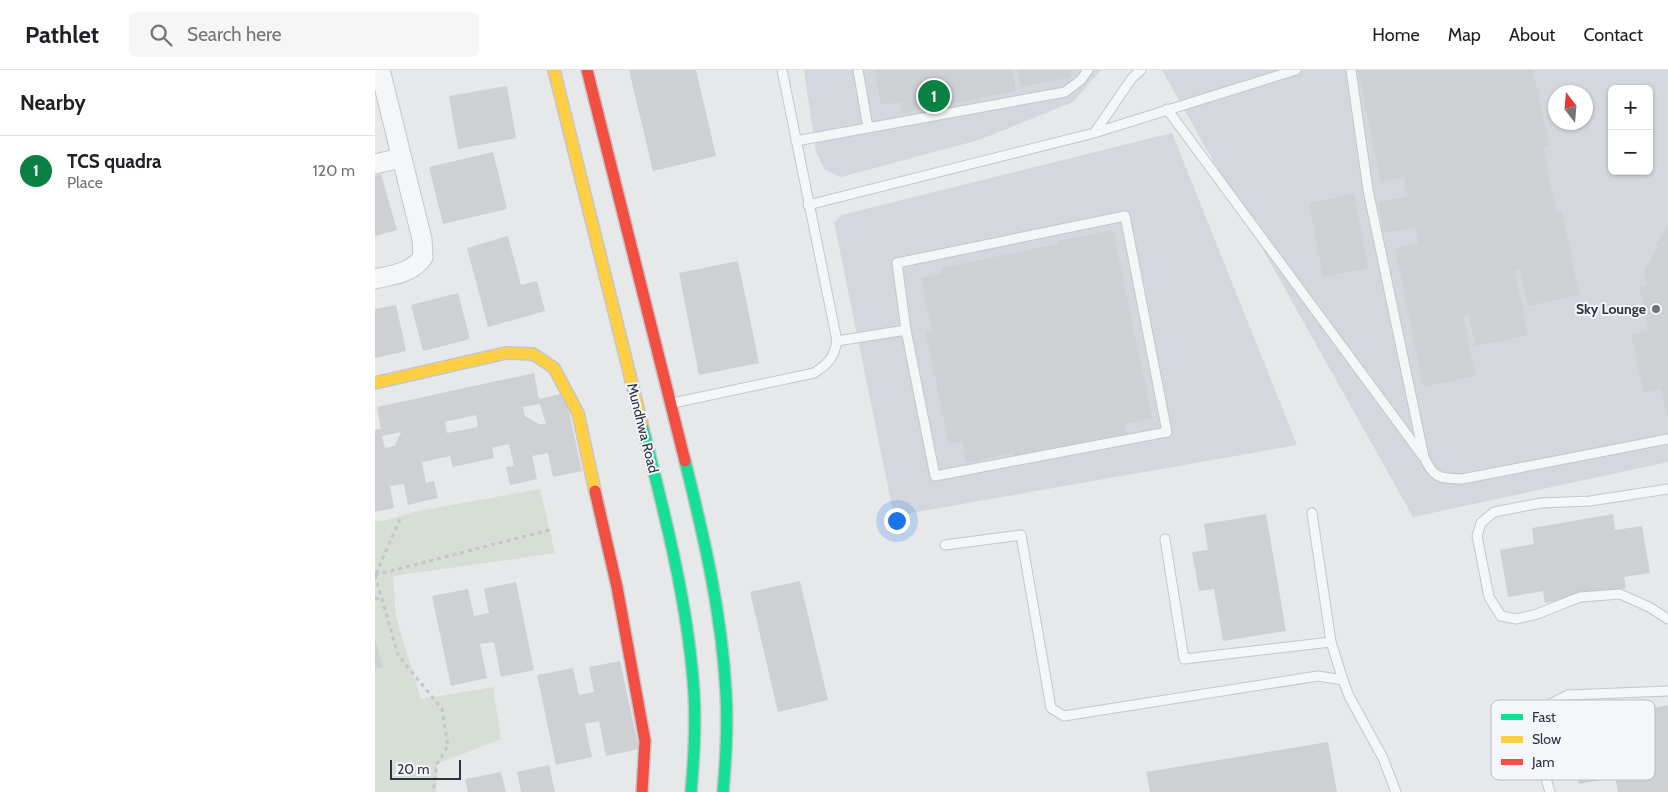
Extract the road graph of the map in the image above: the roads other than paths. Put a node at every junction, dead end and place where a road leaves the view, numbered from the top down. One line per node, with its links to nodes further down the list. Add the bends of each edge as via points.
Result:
1 (380, 70): 14 (street)
2 (554, 70): 35 (main road, Mundhwa Road, via 672,542 687,621 694,694 695,757)
3 (587, 70): 21 (main road)
4 (782, 70): 13 (lane)
5 (858, 70): 11 (lane)
6 (1088, 70): 11 (lane, via 1065,92)
7 (1141, 70): 12 (lane)
8 (1296, 70): 10 (lane)
9 (1351, 70): 23 (lane, via 1367,190)
10 (1167, 109): 12 (lane); 23 (lane)
11 (868, 128): 13 (lane)
12 (1094, 133): 16 (lane)
13 (795, 141): 16 (lane)
14 (401, 158): 15 (street); 17 (street, via 422,240 423,257 409,270)
15 (375, 164)
16 (808, 205): 19 (lane)
17 (375, 279)
18 (906, 330): 18 (lane, via 935,476 1167,432 1125,216 897,263); 19 (lane)
19 (837, 340): 21 (lane, via 834,355 813,373)
20 (375, 383): 34 (main road, via 506,353 533,354 554,368 578,413 617,587 645,742)
21 (670, 403): 36 (main road, via 703,536 722,636 727,693 727,759)
22 (1668, 439): 23 (lane, via 1462,479 1441,478 1431,473)
23 (1424, 457)
24 (1668, 489): 28 (lane, via 1541,503 1494,512 1481,523 1477,536 1489,596 1501,616 1516,619 1580,597 1620,594)
25 (1312, 513): 29 (lane)
26 (1165, 539): 29 (lane, via 1185,659)
27 (945, 545): 30 (lane, via 1021,535 1051,708 1064,716 1318,676)
28 (1668, 618)
29 (1331, 642): 30 (lane)
30 (1343, 680): 37 (lane, via 1383,758)
31 (1668, 691): 32 (lane, via 1568,695)
32 (1558, 700)
33 (1546, 780): 38 (lane)
34 (642, 792)
35 (691, 792)
36 (723, 792)
37 (1396, 792)
38 (1550, 792)

